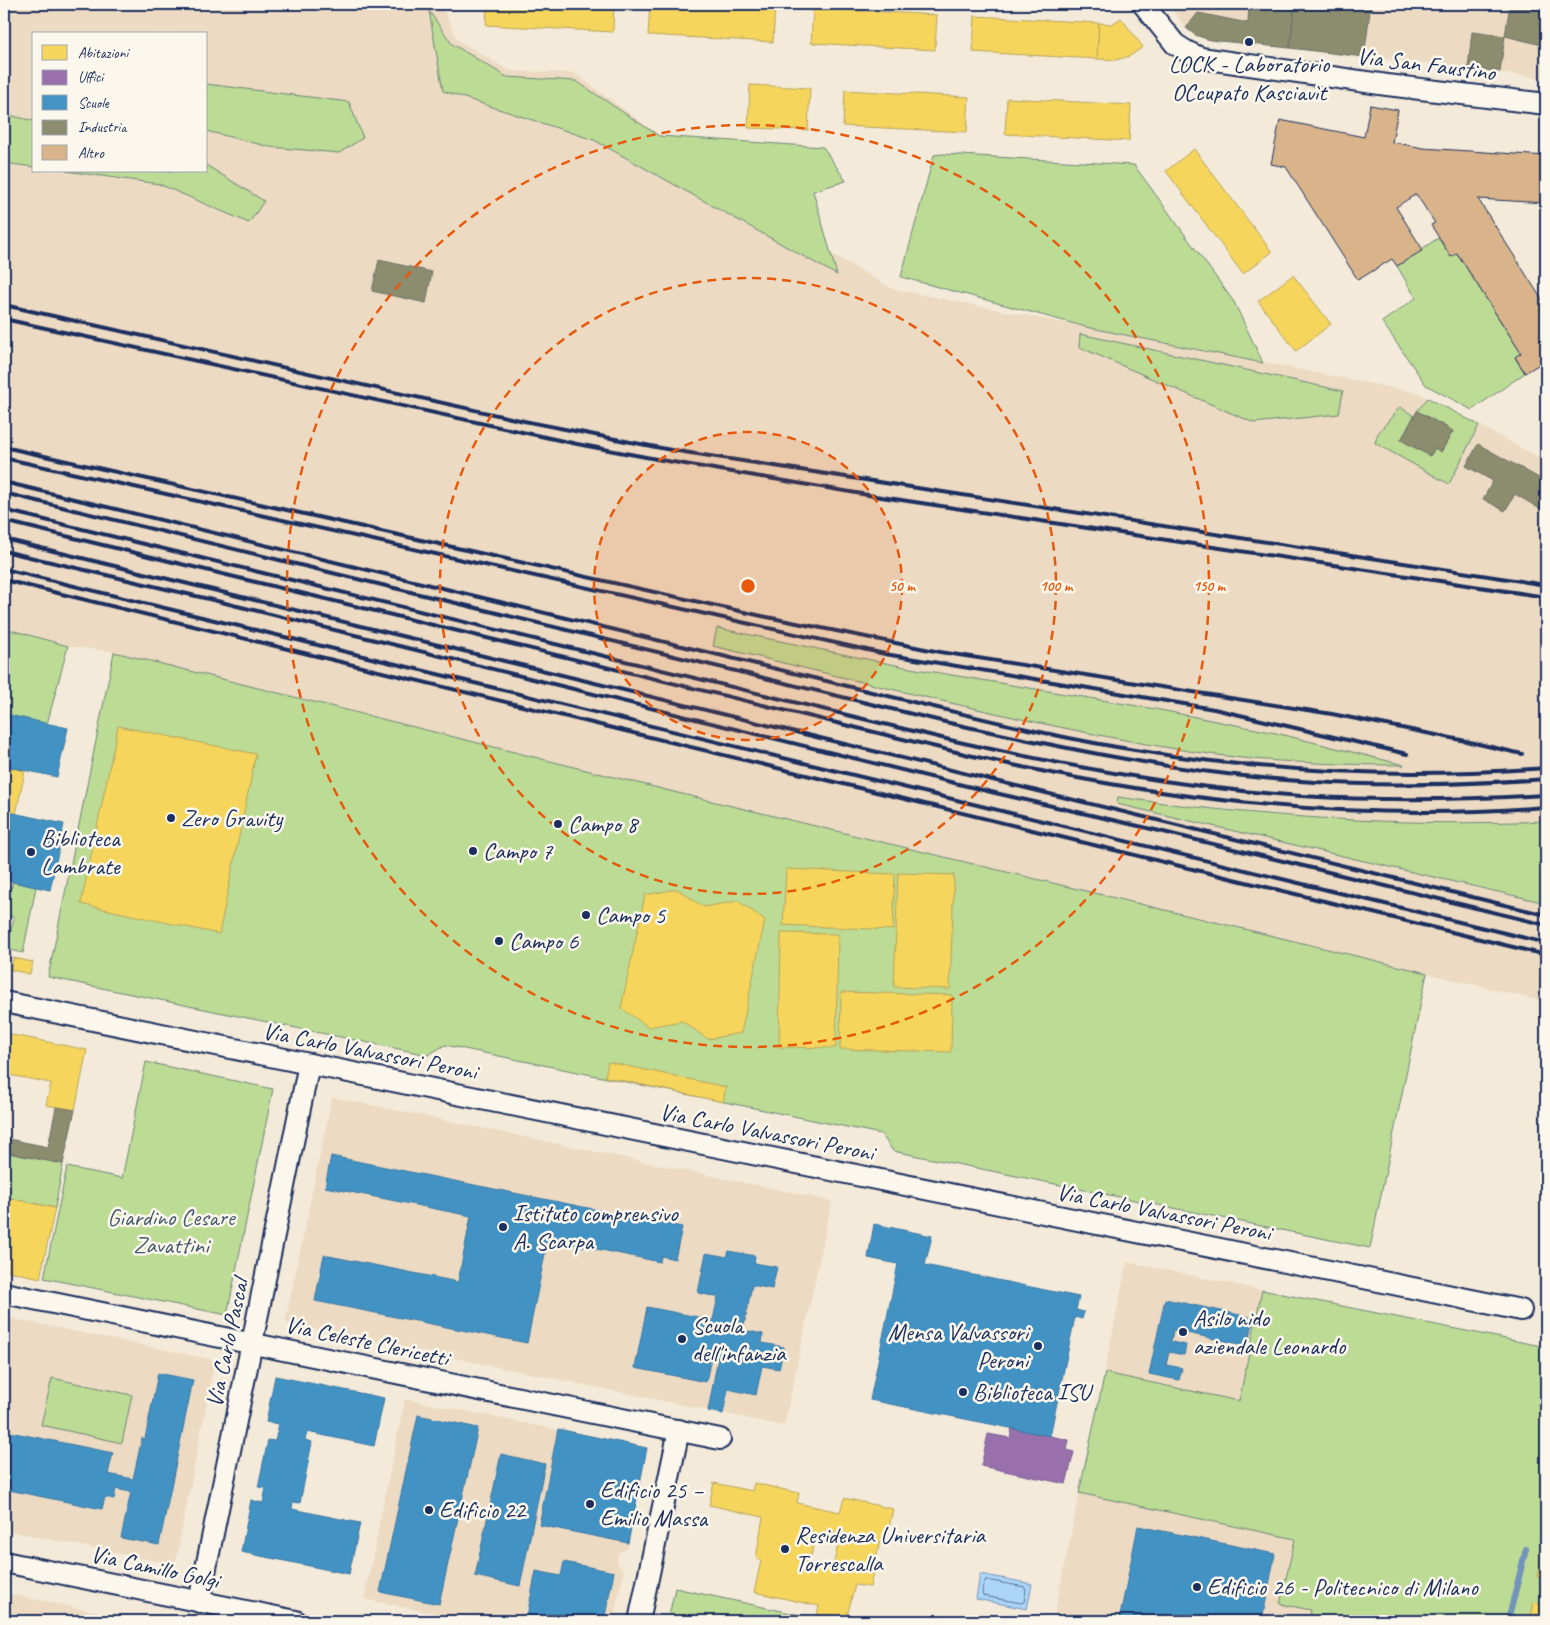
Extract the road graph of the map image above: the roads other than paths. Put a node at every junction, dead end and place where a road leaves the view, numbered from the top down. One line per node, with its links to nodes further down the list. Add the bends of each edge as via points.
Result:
1 (1143, 4): 2 (street, Via San Faustino, via 1175,44 1201,58)
2 (1546, 104)
3 (4, 1002): 4 (street, Via Carlo Valvassori Peroni)
4 (310, 1064): 6 (street, Via Carlo Valvassori Peroni); 7 (street, Via Carlo Pascal)
5 (4, 1292): 7 (street, Via Celeste Clericetti)
6 (1521, 1310)
7 (253, 1343): 8 (street, Via Celeste Clericetti); 11 (street, Via Carlo Pascal)
8 (679, 1430): 9 (street, Via Celeste Clericetti); 13 (street)
9 (720, 1439)
10 (4, 1562): 11 (street, Via Camillo Golgi)
11 (199, 1602): 12 (street, Via Camillo Golgi)
12 (296, 1621)
13 (640, 1621)

